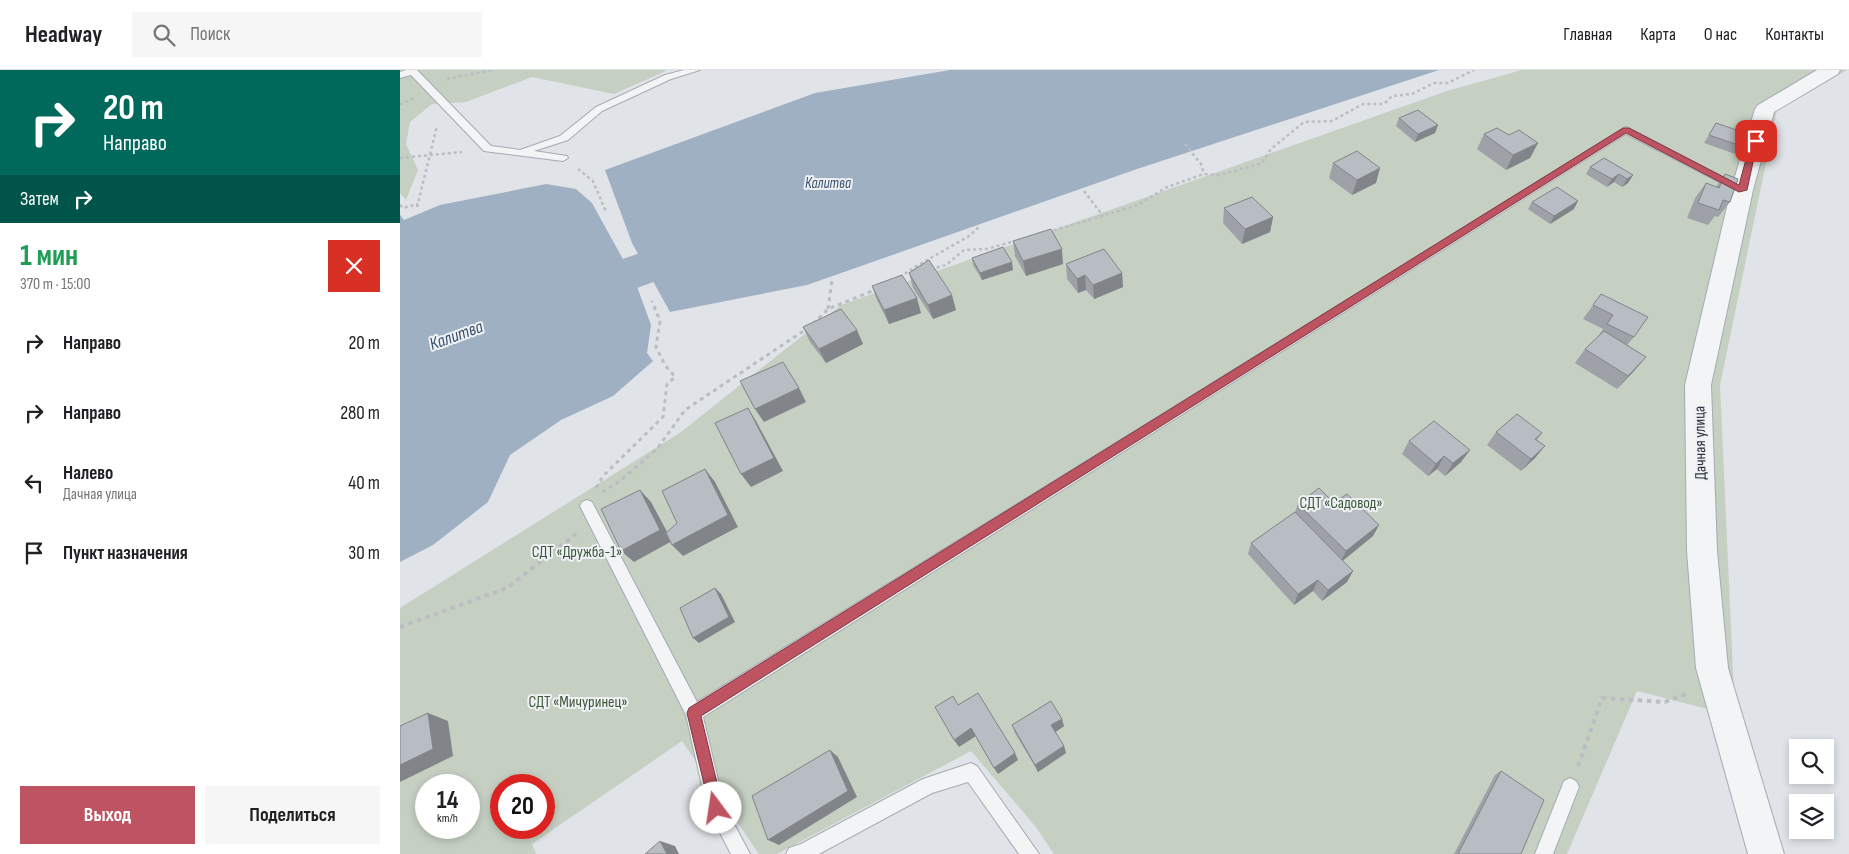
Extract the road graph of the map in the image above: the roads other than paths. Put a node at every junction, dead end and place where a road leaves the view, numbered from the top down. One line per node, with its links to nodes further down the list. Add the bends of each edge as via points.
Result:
1 (695, 70): 4 (lane, via 668,78 599,109 564,138)
2 (1831, 70): 6 (street, Дачная улица, via 1765,109)
3 (400, 75): 4 (lane, via 413,71 488,149)
4 (520, 152): 5 (lane)
5 (563, 158)
6 (1742, 190): 8 (lane, via 1626,130); 14 (street, Дачная улица, via 1698,385 1702,551 1712,668)
7 (587, 506): 8 (lane)
8 (694, 713): 10 (lane, via 716,808)
9 (1570, 787): 13 (lane)
10 (742, 854)
11 (795, 854): 12 (lane, via 803,853 929,785 971,772)
12 (1030, 854)
13 (1544, 854)
14 (1766, 854)

